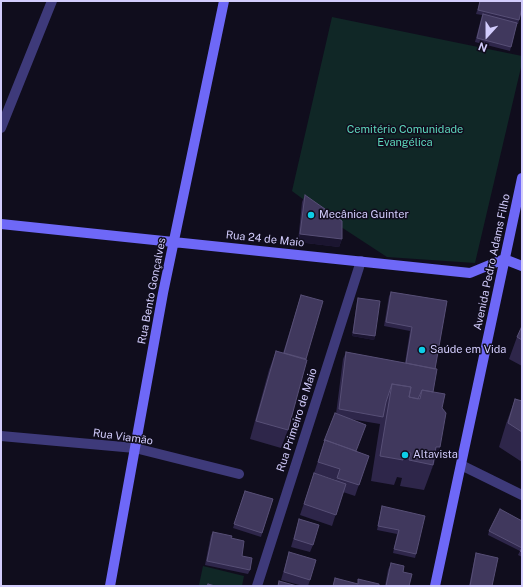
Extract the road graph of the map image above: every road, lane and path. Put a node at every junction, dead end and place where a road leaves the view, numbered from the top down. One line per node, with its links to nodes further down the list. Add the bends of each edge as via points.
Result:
1 (52, 1): 3 (street)
2 (224, 1): 6 (street, Rua Bento Gonçalves)
3 (1, 128)
4 (522, 178): 7 (street, Avenida Pedro Adams Filho)
5 (1, 224): 6 (street, Rua 24 de Maio)
6 (174, 242): 8 (street, Rua 24 de Maio); 11 (street, Rua Bento Gonçalves, via 162,293)
7 (504, 259): 8 (street, Rua 24 de Maio, via 470,273); 9 (street); 12 (street, Avenida Pedro Adams Filho)
8 (361, 261): 16 (street, Rua Primeiro de Maio)
9 (522, 266)
10 (1, 436): 11 (street, Rua Viamão)
11 (135, 448): 13 (street, Rua Viamão); 15 (street, Rua Bento Gonçalves)
12 (461, 465): 14 (street); 17 (street, Avenida Pedro Adams Filho)
13 (239, 474)
14 (522, 495)
15 (110, 586)
16 (257, 586)
17 (435, 586)

